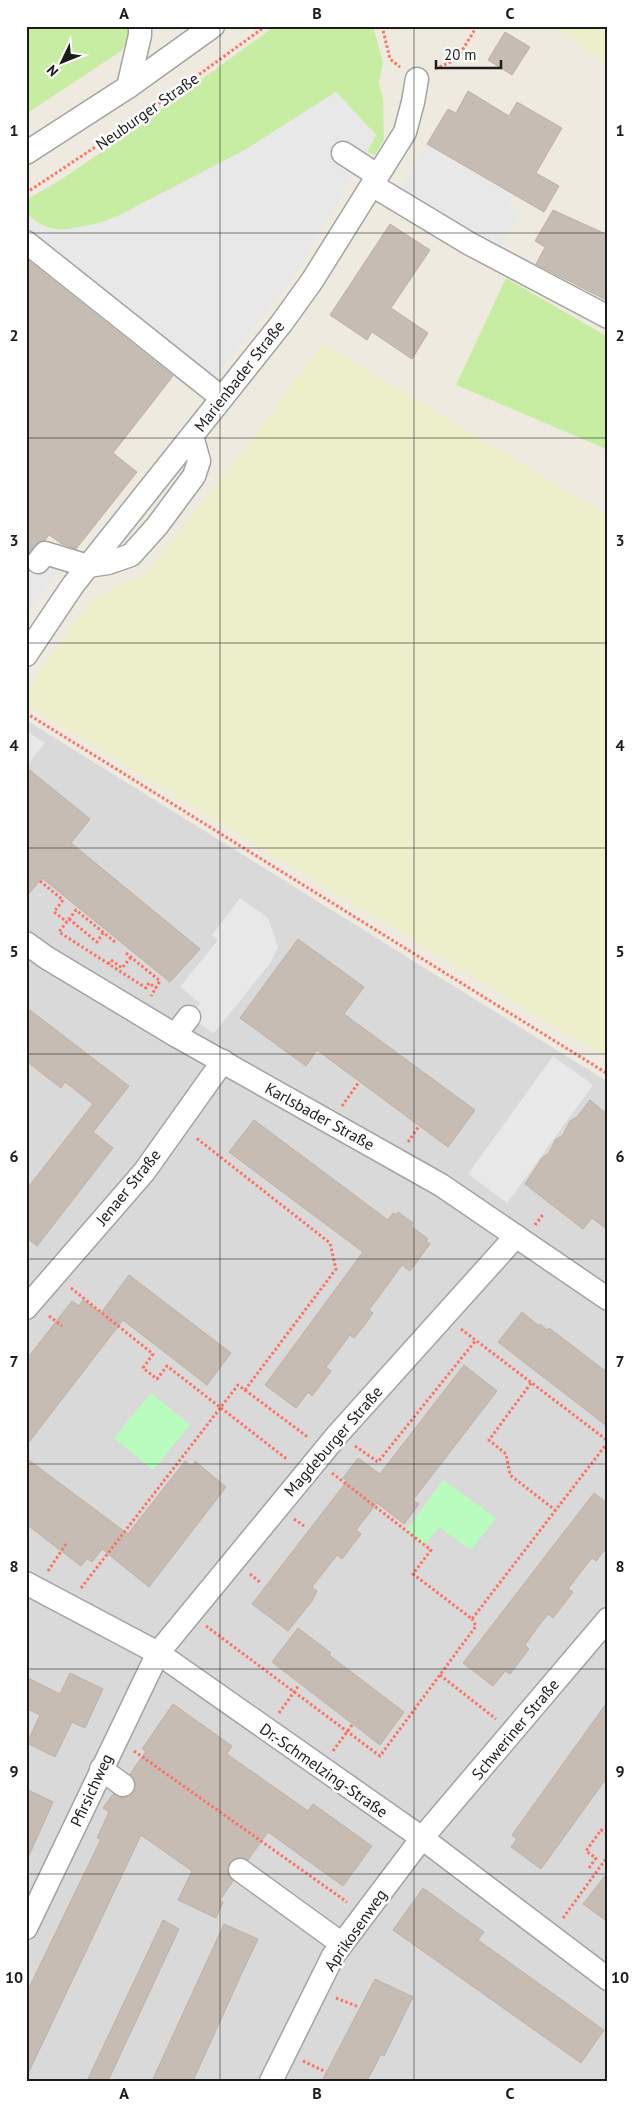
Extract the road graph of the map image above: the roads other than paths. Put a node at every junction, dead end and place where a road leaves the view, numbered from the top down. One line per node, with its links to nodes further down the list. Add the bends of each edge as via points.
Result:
1 (140, 26): 4 (street)
2 (213, 26): 4 (street, Neuburger Straße)
3 (417, 79): 7 (street, Marienbader Straße, via 404,132)
4 (128, 87): 5 (street, Neuburger Straße)
5 (26, 153)
6 (343, 153): 7 (street)
7 (374, 180): 9 (street, via 472,241); 10 (street, Marienbader Straße, via 312,280)
8 (26, 242): 10 (street)
9 (608, 316)
10 (222, 398): 12 (street, Marienbader Straße)
11 (38, 562): 12 (street, via 45,553)
12 (88, 566): 13 (street, Marienbader Straße)
13 (26, 655)
14 (26, 943): 16 (street, Karlsbader Straße)
15 (189, 1017): 16 (street)
16 (175, 1034): 17 (street, Karlsbader Straße)
17 (223, 1061): 18 (street, Karlsbader Straße, via 441,1185); 20 (street, Jenaer Straße, via 144,1172)
18 (516, 1236): 19 (street, Karlsbader Straße); 23 (street, Magdeburger Straße, via 321,1454)
19 (608, 1299)
20 (28, 1303)
21 (31, 1585): 23 (street, Dr.-Schmelzing-Straße)
22 (608, 1619): 26 (street, Schweriner Straße)
23 (158, 1653): 24 (street, Pfirsichweg); 26 (street, Dr.-Schmelzing-Straße)
24 (100, 1769): 25 (street); 28 (street, Pfirsichweg)
25 (123, 1785)
26 (422, 1838): 29 (street, Aprikosenweg); 30 (street, Dr.-Schmelzing-Straße)
27 (240, 1870): 29 (street)
28 (26, 1928)
29 (342, 1944): 31 (street, Aprikosenweg)
30 (608, 1979)
31 (271, 2081)

